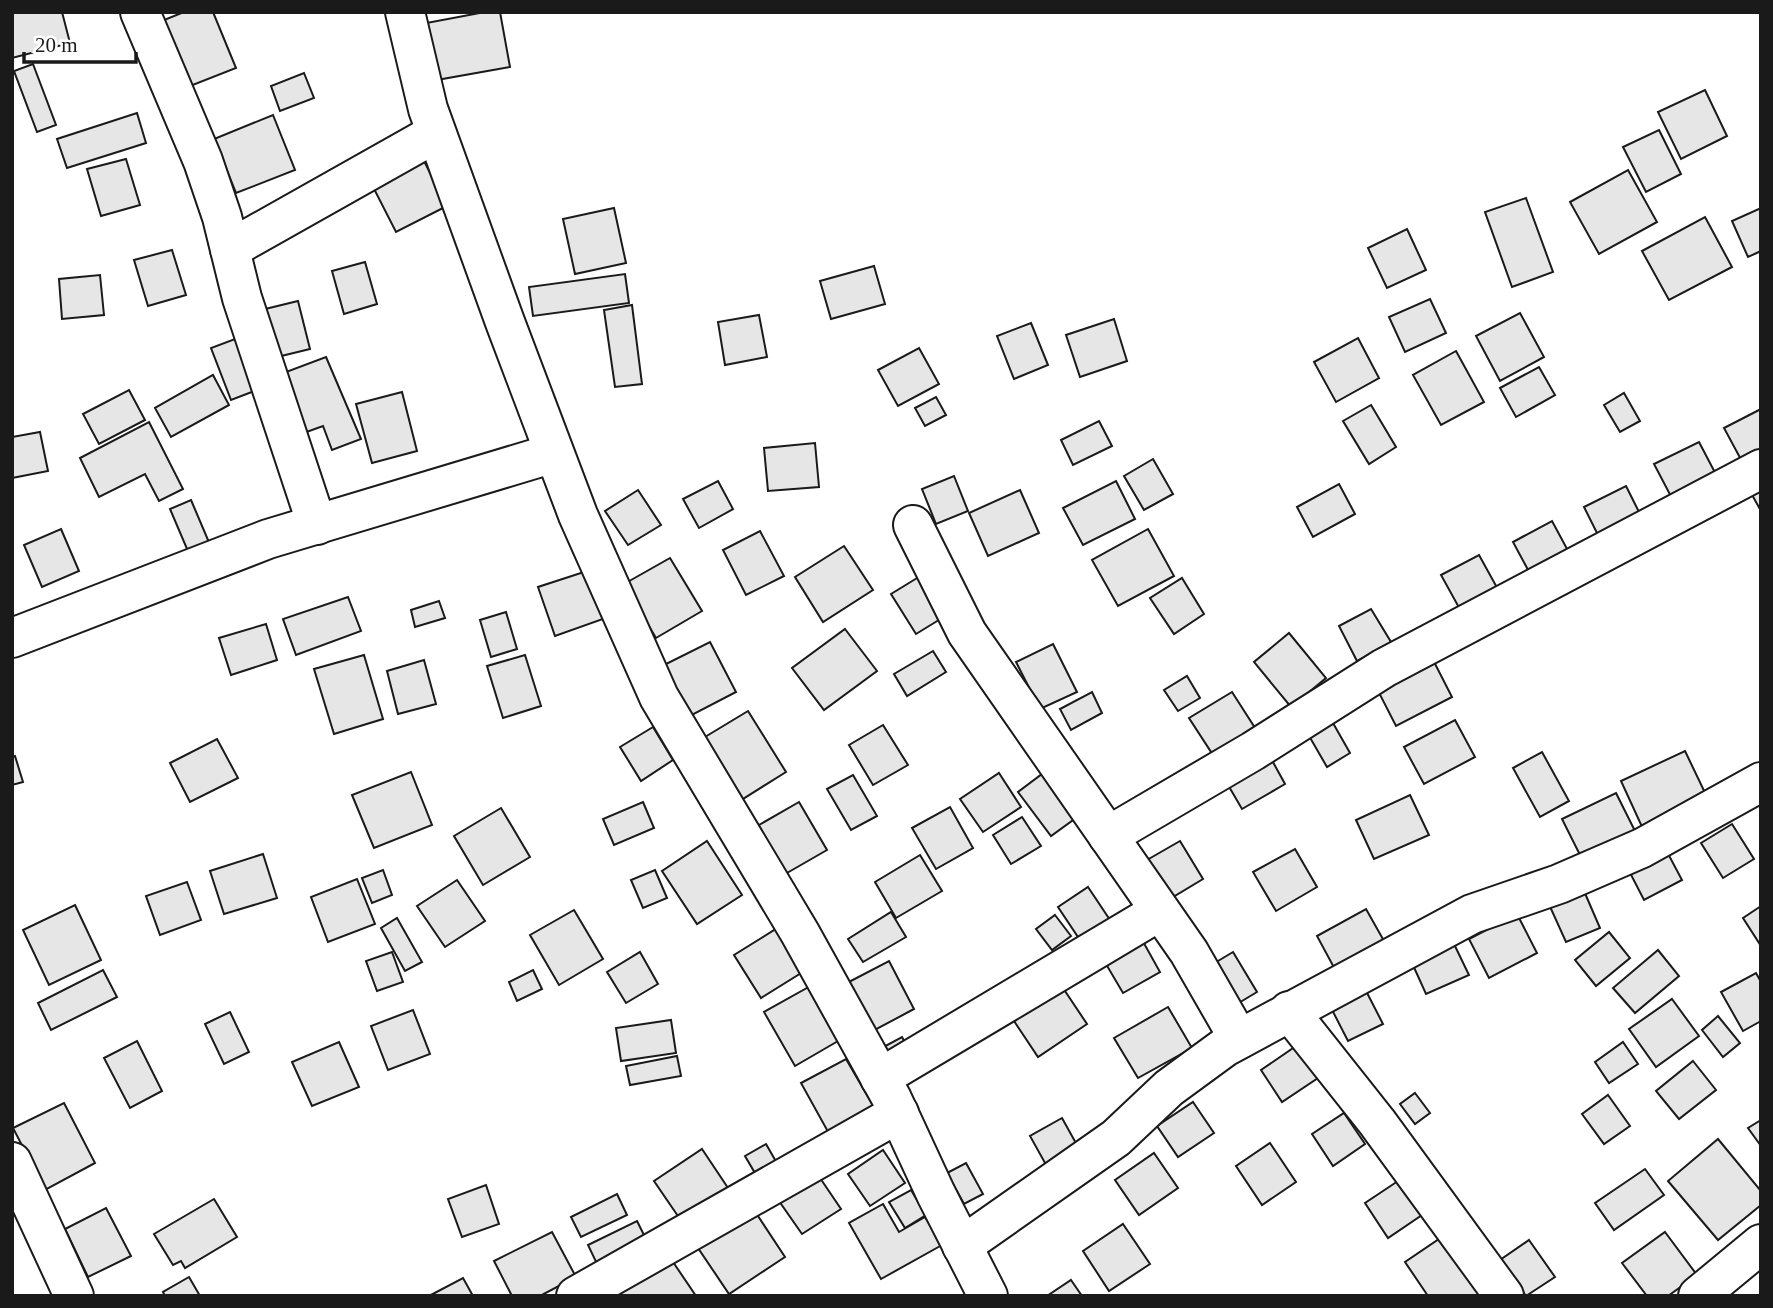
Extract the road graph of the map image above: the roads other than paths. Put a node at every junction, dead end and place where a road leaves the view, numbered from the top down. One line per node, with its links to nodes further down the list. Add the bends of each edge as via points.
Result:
1 (140, 12): 4 (street, via 203,161)
2 (405, 12): 3 (street)
3 (436, 133): 4 (street); 5 (street)
4 (230, 248): 7 (street, via 242,298)
5 (554, 453): 7 (street); 15 (street, via 659,697 800,933)
6 (1761, 469): 11 (street, via 1384,668)
7 (317, 525): 9 (street, via 268,539)
8 (913, 525): 11 (street, via 967,632)
9 (12, 638)
10 (1761, 782): 13 (street, via 1642,848 1559,884 1472,914)
11 (1108, 836): 12 (street)
12 (1160, 911): 14 (street); 15 (street)
13 (1289, 1011): 14 (street); 23 (street)
14 (1239, 1039): 19 (street, via 1169,1088 1116,1138)
15 (880, 1078): 16 (street)
16 (899, 1113): 19 (street); 21 (street)
17 (12, 1162): 20 (street)
18 (1761, 1244): 24 (street)
19 (962, 1246): 22 (street)
20 (74, 1296)
21 (576, 1296)
22 (988, 1296)
23 (1504, 1296)
24 (1698, 1296)

